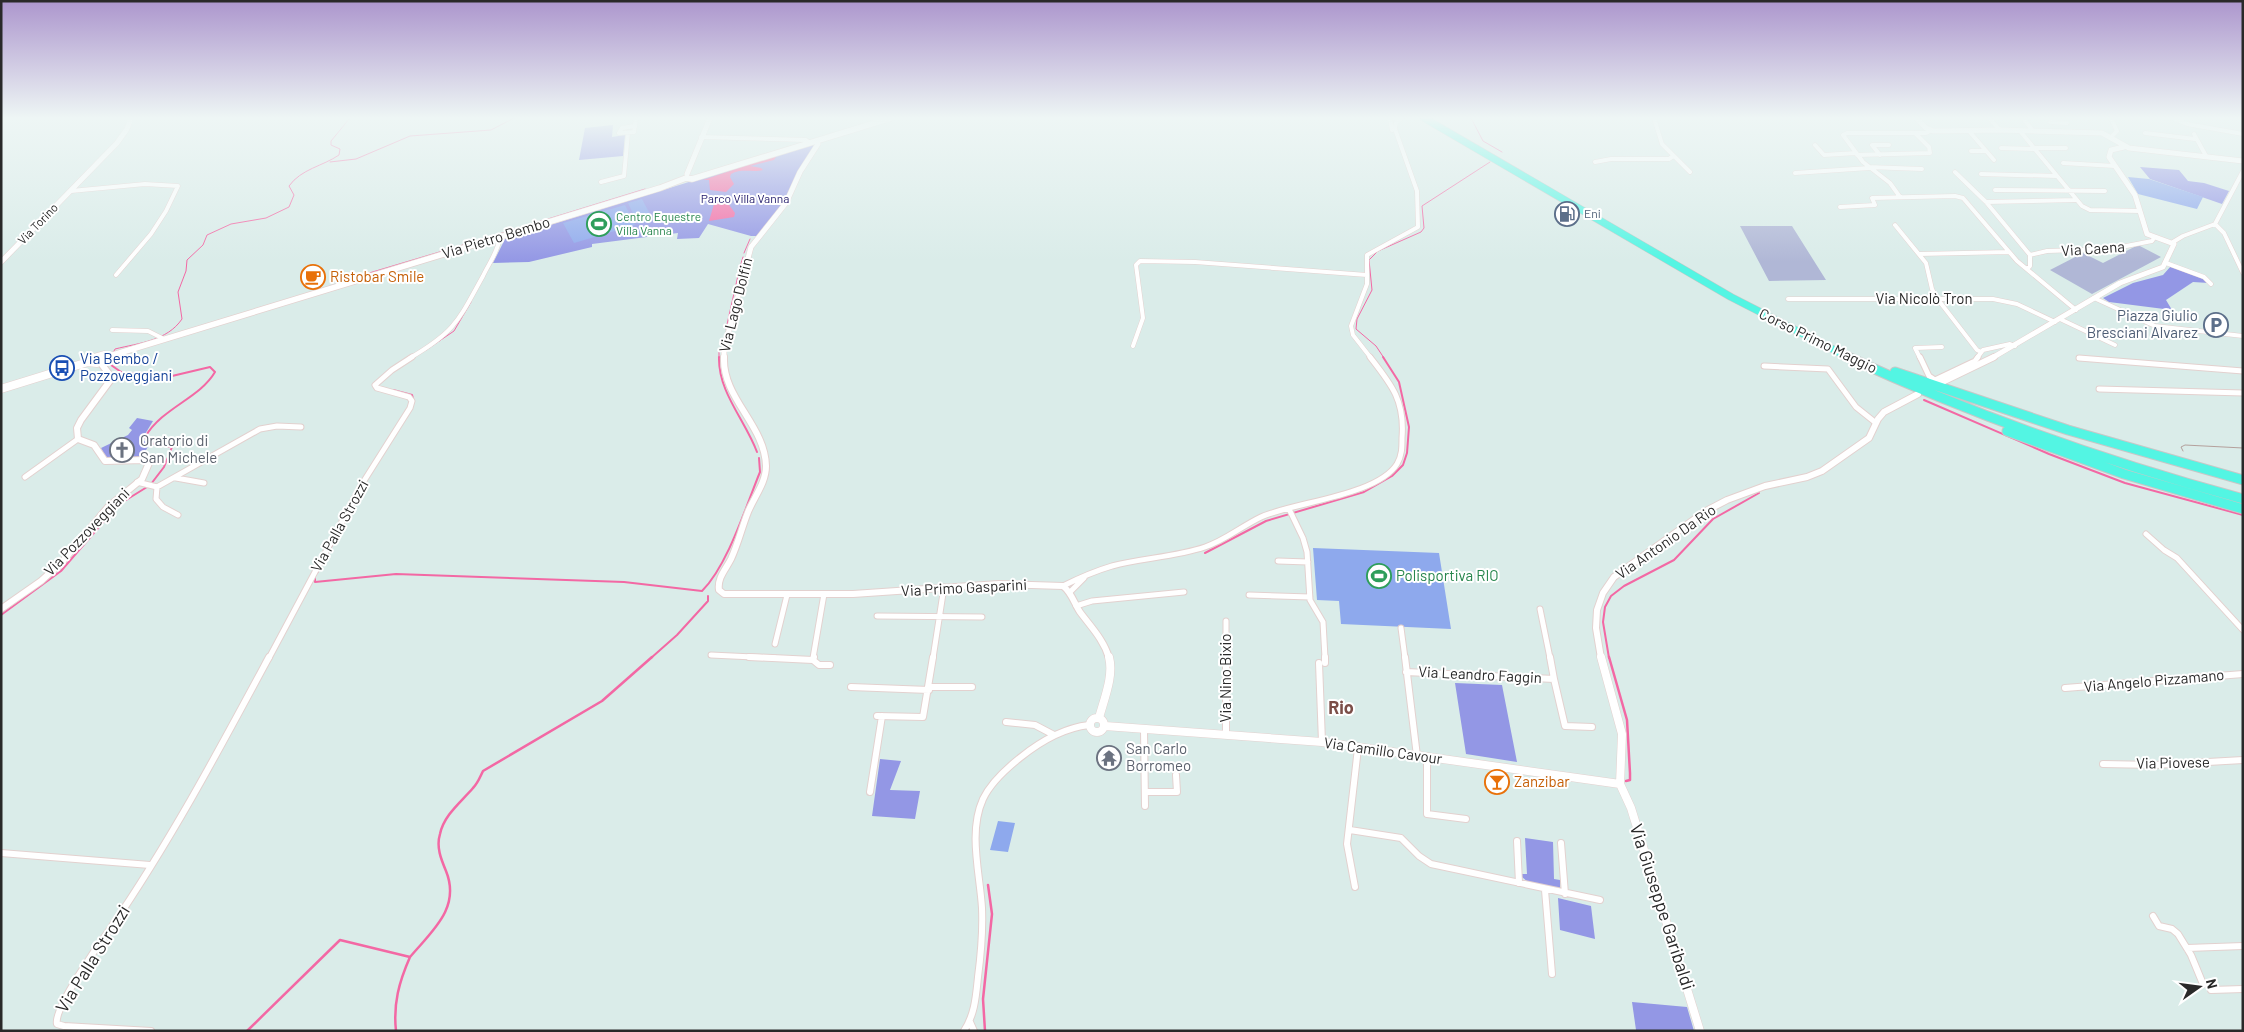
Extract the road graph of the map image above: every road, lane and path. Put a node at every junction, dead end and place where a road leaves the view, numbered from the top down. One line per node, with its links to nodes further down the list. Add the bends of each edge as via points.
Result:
1 (94, 166): 23 (street, Via Torino)
2 (625, 166): 22 (street, via 624,176)
3 (729, 166): 19 (main road, Via Pietro Bembo)
4 (803, 166): 92 (street, Via Lago Dolfin, via 786,203 751,247 724,349 726,374 762,446 766,466)
5 (1409, 166): 45 (street, via 1417,191 1418,228 1367,255)
6 (1507, 166): 64 (highway, Corso Primo Maggio, via 1749,307)
7 (1516, 166): 64 (highway, Corso Primo Maggio, via 1754,305)
8 (1684, 166): 15 (street)
9 (2048, 166): 21 (street)
10 (2114, 166): 31 (street, Via Caena, via 2135,195)
11 (691, 167): 19 (street); 20 (street)
12 (1868, 168): 13 (street); 17 (street); 27 (street, via 1887,180)
13 (1922, 170)
14 (2243, 171): 32 (street)
15 (1690, 172)
16 (1955, 172): 29 (street)
17 (1795, 173)
18 (1981, 174): 21 (street)
19 (696, 175): 20 (main road, Via Pietro Bembo, via 692,179)
20 (687, 176): 34 (main road, Via Pietro Bembo, via 668,186)
21 (2056, 176): 25 (street)
22 (601, 182)
23 (71, 190): 40 (street, Via Torino); 44 (street, via 146,184 174,183 178,186 168,210 140,250)
24 (1995, 190): 25 (street)
25 (2068, 190): 26 (street); 28 (street)
26 (2105, 191)
27 (1900, 197): 30 (street, via 1875,198 1871,200 1875,205); 37 (street, via 1963,198)
28 (2076, 200): 29 (street); 31 (street, via 2090,210)
29 (1986, 202): 39 (street)
30 (1840, 207)
31 (2140, 211): 35 (street, Via Caena, via 2147,234)
32 (2215, 224): 36 (street); 43 (street, via 2225,234 2236,264)
33 (1894, 225): 38 (street)
34 (500, 237): 55 (main road, Via Pietro Bembo, via 342,288); 143 (street, Via Palla Strozzi, via 500,243 463,314 452,329 375,384 377,388 409,397 412,401 410,408 362,484 201,784)
35 (2154, 238): 36 (street); 39 (street, Via Caena, via 2153,241 2121,248)
36 (2173, 242): 41 (street)
37 (2008, 252): 38 (street); 42 (street)
38 (1918, 254): 50 (street, via 1927,265)
39 (2030, 255): 42 (street)
40 (1, 262)
41 (2166, 264): 46 (street, via 2204,277); 47 (street, via 2159,270)
42 (2027, 269): 51 (street)
43 (2243, 272)
44 (116, 275)
45 (1367, 275): 56 (street, via 1140,261 1136,265 1143,318); 84 (street, via 1364,296 1351,326 1353,335 1394,387 1399,399 1403,425 1400,455 1389,472 1368,484)
46 (2212, 284)
47 (2104, 292): 48 (street)
48 (2094, 298): 51 (street); 54 (street, via 2155,326)
49 (1788, 299): 50 (street, Via Nicolò Tron)
50 (1937, 299): 52 (street, Via Nicolò Tron, via 2007,301); 60 (street)
51 (2076, 310): 52 (street)
52 (2057, 321): 57 (street); 58 (street)
53 (112, 330): 55 (street, via 148,331)
54 (2243, 336)
55 (161, 338): 62 (main road, Via Pietro Bembo)
56 (1133, 346)
57 (2015, 346): 60 (street, via 1992,347); 66 (street)
58 (2115, 346)
59 (1942, 347): 60 (street, via 1915,348 1929,376 1935,380 1975,361)
60 (1981, 352)
61 (2079, 358): 65 (street)
62 (102, 359): 67 (main road, Via Pietro Bembo, via 28,384); 73 (street, via 112,378 81,420 77,428)
63 (1764, 366): 71 (street, via 1828,369 1856,407)
64 (1879, 369): 74 (highway, Corso Primo Maggio, via 1984,416); 77 (highway, via 2074,434); 83 (highway, via 1968,413 2062,453 2130,478)
65 (2243, 371)
66 (1934, 386)
67 (1, 389)
68 (2099, 389): 69 (street)
69 (2243, 393)
70 (1918, 394): 71 (street, Via Antonio Da Rio, via 1890,407)
71 (1876, 423): 134 (street, Via Antonio Da Rio, via 1869,438 1828,467 1812,476 1765,486 1706,511 1614,577 1605,587 1596,608 1596,628 1620,721)
72 (301, 427): 76 (street, via 260,429)
73 (78, 438): 75 (street); 78 (street, Via Pozzoveggiani, via 94,445 105,460 144,460 149,463 147,472)
74 (2110, 458): 81 (highway, Corso Primo Maggio); 82 (highway, Corso Primo Maggio)
75 (25, 477)
76 (176, 478): 79 (street); 80 (street)
77 (2243, 480)
78 (138, 483): 80 (street); 100 (street, Via Pozzoveggiani, via 102,513 53,570)
79 (204, 483)
80 (155, 487): 85 (street, via 156,499)
81 (2243, 493)
82 (2243, 499)
83 (2243, 509)
84 (1290, 512): 88 (street, via 1303,538); 89 (street, via 1263,516 1206,547 1113,566)
85 (178, 515)
86 (2146, 534): 107 (street, via 2177,558)
87 (1278, 561): 88 (street)
88 (1308, 562): 98 (street)
89 (1086, 576): 90 (street); 93 (street)
90 (1063, 586): 91 (street, Via Primo Gasparini, via 1000,584); 93 (street)
91 (944, 587): 95 (street, Via Primo Gasparini); 103 (street)
92 (718, 588): 96 (street, Via Primo Gasparini, via 727,594)
93 (1070, 592): 99 (street)
94 (1184, 592): 99 (street, via 1092,601)
95 (824, 594): 96 (street, Via Primo Gasparini); 110 (street)
96 (787, 595): 108 (street)
97 (1249, 595): 98 (street)
98 (1310, 597): 127 (street, via 1323,622)
99 (1076, 606): 119 (street, via 1100,635 1109,655 1109,685)
100 (1, 609)
101 (1540, 609): 114 (street, Via Leandro Faggin)
102 (877, 616): 103 (street)
103 (940, 617): 104 (street); 117 (street)
104 (982, 617)
105 (1226, 621): 125 (street, Via Nino Bixio)
106 (1401, 628): 112 (street, Via Leandro Faggin)
107 (2243, 630)
108 (775, 644)
109 (711, 655): 110 (street)
110 (813, 660): 111 (street, via 819,665)
111 (830, 665)
112 (1406, 672): 114 (street, Via Leandro Faggin); 129 (street, Via Leandro Faggin)
113 (2243, 674): 118 (street, Via Angelo Pizzamano)
114 (1554, 679): 123 (street, Via Leandro Faggin, via 1565,726)
115 (851, 686): 117 (street)
116 (972, 687): 117 (street)
117 (929, 688): 135 (street, via 923,717 879,716)
118 (2065, 688)
119 (1099, 718): 121 (street, via 1092,720); 122 (street)
120 (1006, 722): 126 (street, via 1035,725)
121 (1089, 726): 122 (street, via 1098,732); 126 (street, via 1074,727)
122 (1105, 726): 124 (street, Via Camillo Cavour)
123 (1592, 727)
124 (1144, 729): 125 (street, Via Camillo Cavour); 136 (street)
125 (1226, 734): 127 (street, Via Camillo Cavour)
126 (1054, 735): 156 (street, via 1020,758 996,781 983,800 977,844 982,923 976,998)
127 (1322, 742): 128 (street, Via Camillo Cavour)
128 (1358, 748): 129 (street, Via Camillo Cavour); 139 (street)
129 (1417, 756): 130 (street, Via Camillo Cavour)
130 (1427, 758): 134 (street, Via Camillo Cavour); 138 (street, via 1427,814)
131 (2243, 760): 132 (street, Via Piovese, via 2155,765)
132 (2102, 764)
133 (1176, 775): 136 (street, via 1180,794)
134 (1620, 784): 160 (street, Via Giuseppe Garibaldi, via 1631,808)
135 (870, 792)
136 (1145, 792): 137 (street)
137 (1145, 806)
138 (1466, 819)
139 (1350, 830): 144 (street, via 1401,838 1431,864); 145 (street, via 1348,860)
140 (1516, 841): 144 (street)
141 (1561, 843): 147 (street)
142 (1, 853): 143 (street)
143 (150, 865): 157 (street, Via Palla Strozzi, via 142,884 93,953 56,1020 57,1024 64,1026)
144 (1519, 883): 146 (street)
145 (1356, 887)
146 (1545, 890): 147 (street); 152 (street)
147 (1565, 894): 148 (street)
148 (1600, 900)
149 (2153, 916): 151 (street, via 2162,928 2172,929)
150 (2243, 946): 151 (street)
151 (2187, 948): 153 (street)
152 (1552, 974)
153 (2203, 984)
154 (2243, 989): 155 (street)
155 (2211, 990)
156 (970, 1022): 158 (street); 159 (street)
157 (151, 1031)
158 (964, 1031)
159 (974, 1031)
160 (1700, 1031)

